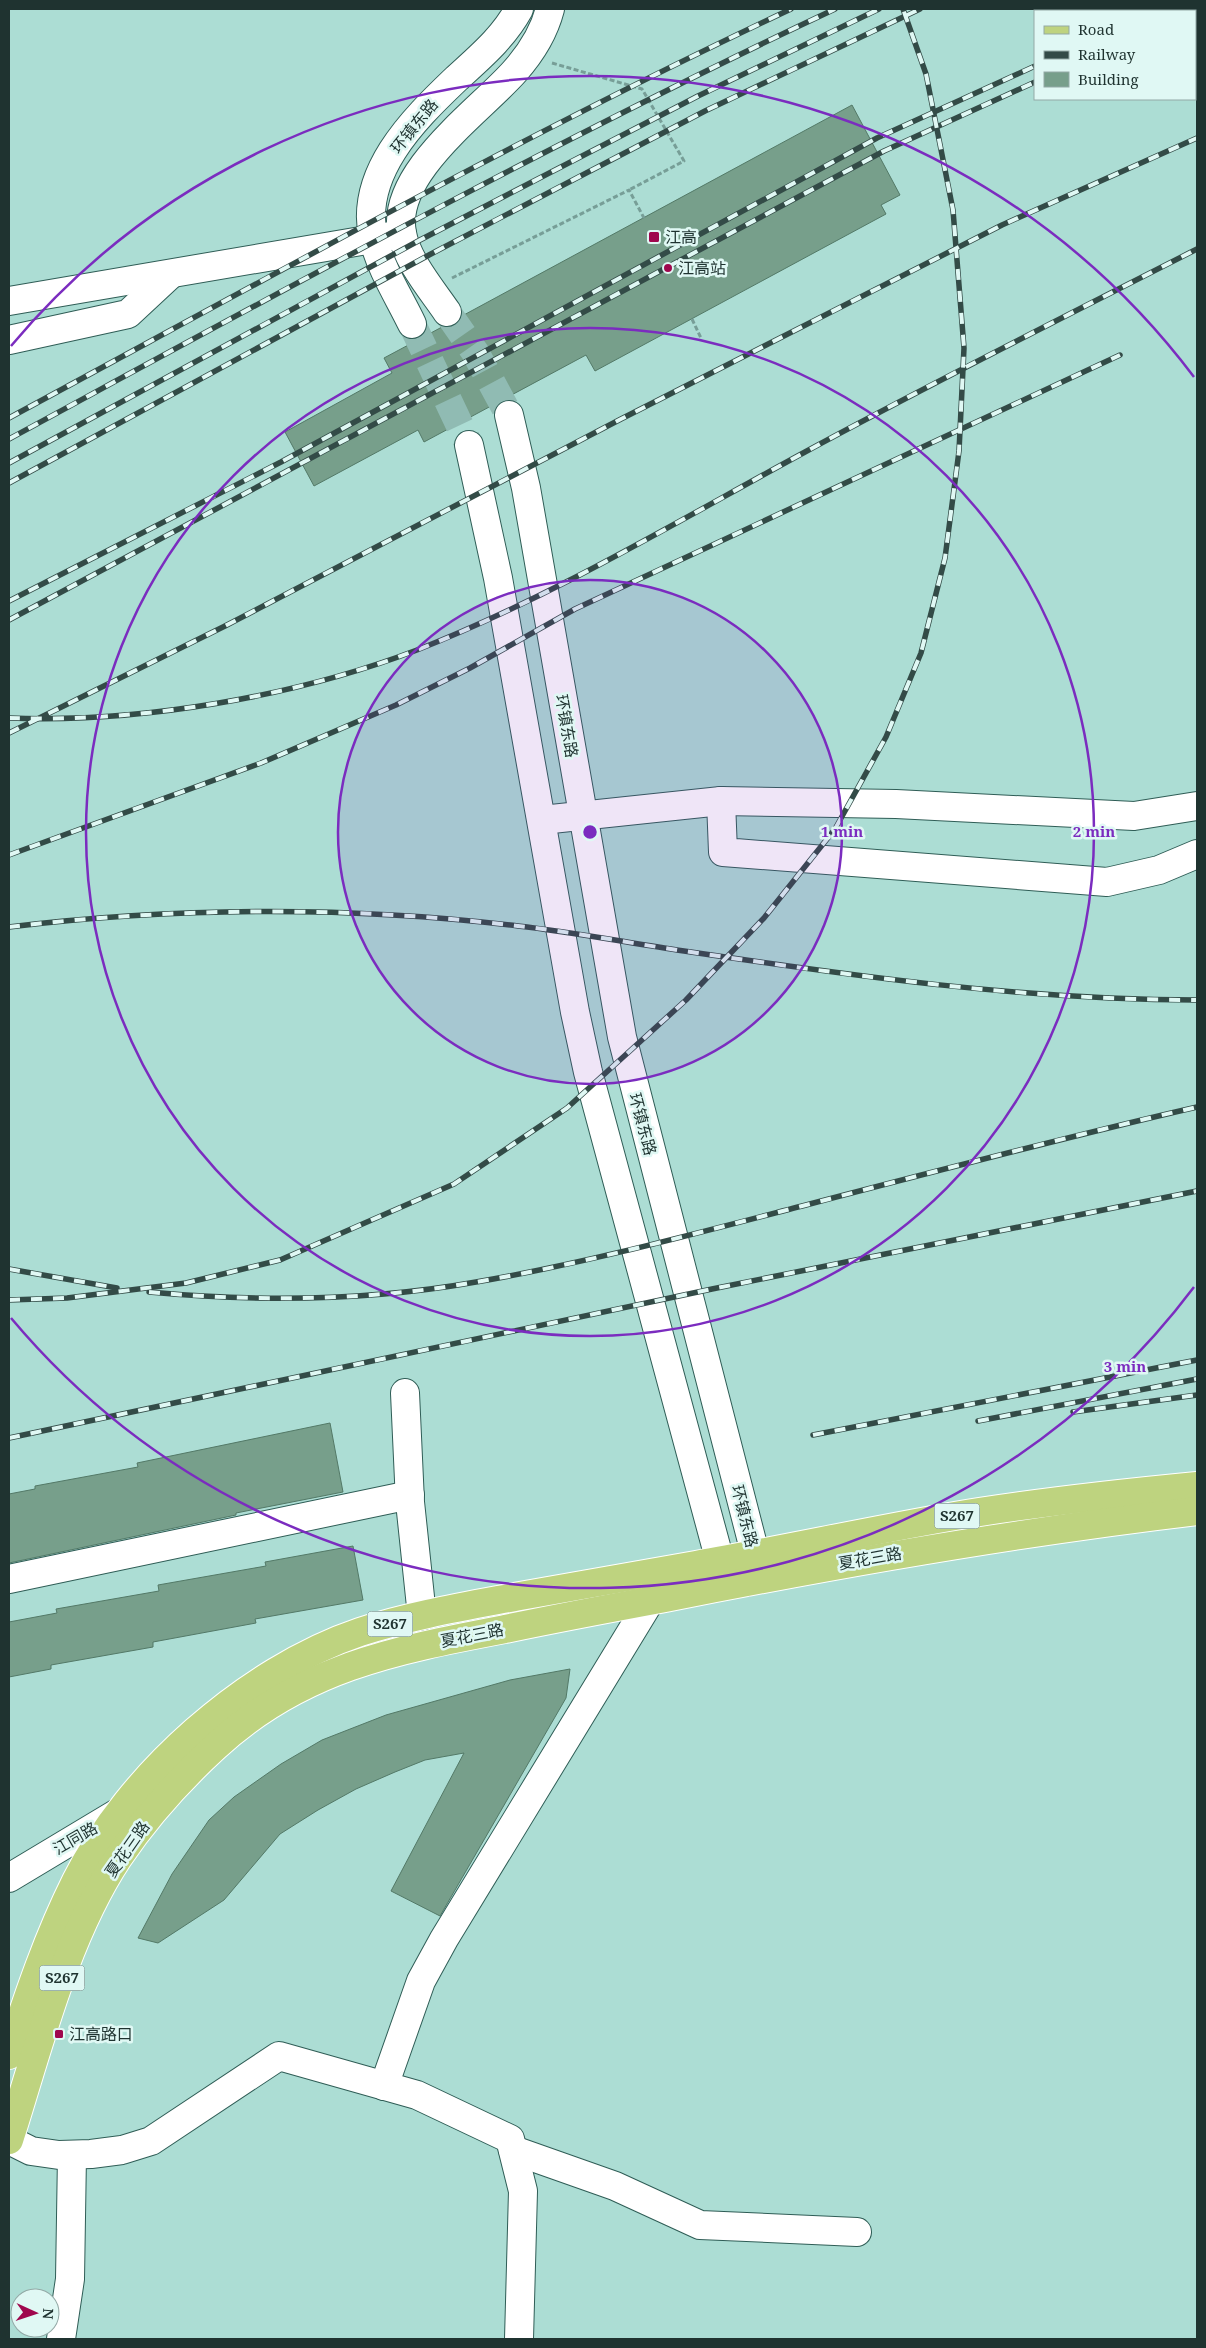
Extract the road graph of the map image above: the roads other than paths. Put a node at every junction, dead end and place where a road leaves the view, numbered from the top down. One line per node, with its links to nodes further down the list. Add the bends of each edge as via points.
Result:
1 (519, 9): 4 (street, 环镇东路, via 507,30 435,99 390,154 373,196)
2 (550, 9): 3 (street, 环镇东路, via 534,48 515,72 451,133 419,172 408,193 401,219)
3 (402, 234): 4 (street); 7 (street, 环镇东路, via 414,263)
4 (374, 241): 5 (street); 8 (street, 环镇东路)
5 (171, 274): 6 (street); 9 (street, via 128,314)
6 (9, 301)
7 (447, 312)
8 (412, 324)
9 (9, 340)
10 (508, 415): 14 (street, 环镇东路, via 526,488)
11 (469, 445): 15 (street, via 497,569)
12 (721, 801): 13 (street, via 896,804 1134,816); 14 (street); 16 (street, via 724,852 1107,882 1160,870)
13 (1197, 806)
14 (583, 816): 15 (street); 21 (street, 环镇东路, via 610,982 624,1045)
15 (542, 820): 22 (street, via 588,1072)
16 (1197, 854)
17 (405, 1392): 19 (street)
18 (1197, 1486): 21 (main road, 夏花三路 / S267, via 952,1516)
19 (410, 1495): 23 (street); 26 (street)
20 (1197, 1511): 24 (main road, 夏花三路 / S267, via 1079,1525 885,1555)
21 (754, 1553): 22 (main road, 夏花三路 / S267); 24 (street, 环镇东路)
22 (720, 1561): 24 (street, 环镇东路); 26 (main road, 夏花三路 / S267)
23 (9, 1579)
24 (745, 1582): 25 (main road, 夏花三路 / S267)
25 (650, 1601): 27 (main road, 夏花三路 / S267, via 380,1655 334,1671 261,1711); 30 (street, via 439,1947 421,1981)
26 (422, 1616): 27 (main road, 夏花三路 / S267, via 337,1641 265,1678 231,1701 194,1732)
27 (130, 1819): 28 (street, 江同路); 29 (main road, 夏花三路 / S267, via 76,1880); 31 (main road, 夏花三路 / S267, via 117,1860 82,1927 58,1990)
28 (9, 1878)
29 (11, 2033)
30 (384, 2086): 32 (street, via 417,2095 510,2139); 33 (street, via 279,2056 151,2141 122,2150)
31 (9, 2140): 33 (street, via 31,2151)
32 (513, 2150): 34 (street, via 615,2186 700,2225); 36 (street, via 523,2192)
33 (72, 2155): 35 (street, via 70,2279)
34 (856, 2232)
35 (62, 2339)
36 (519, 2339)

